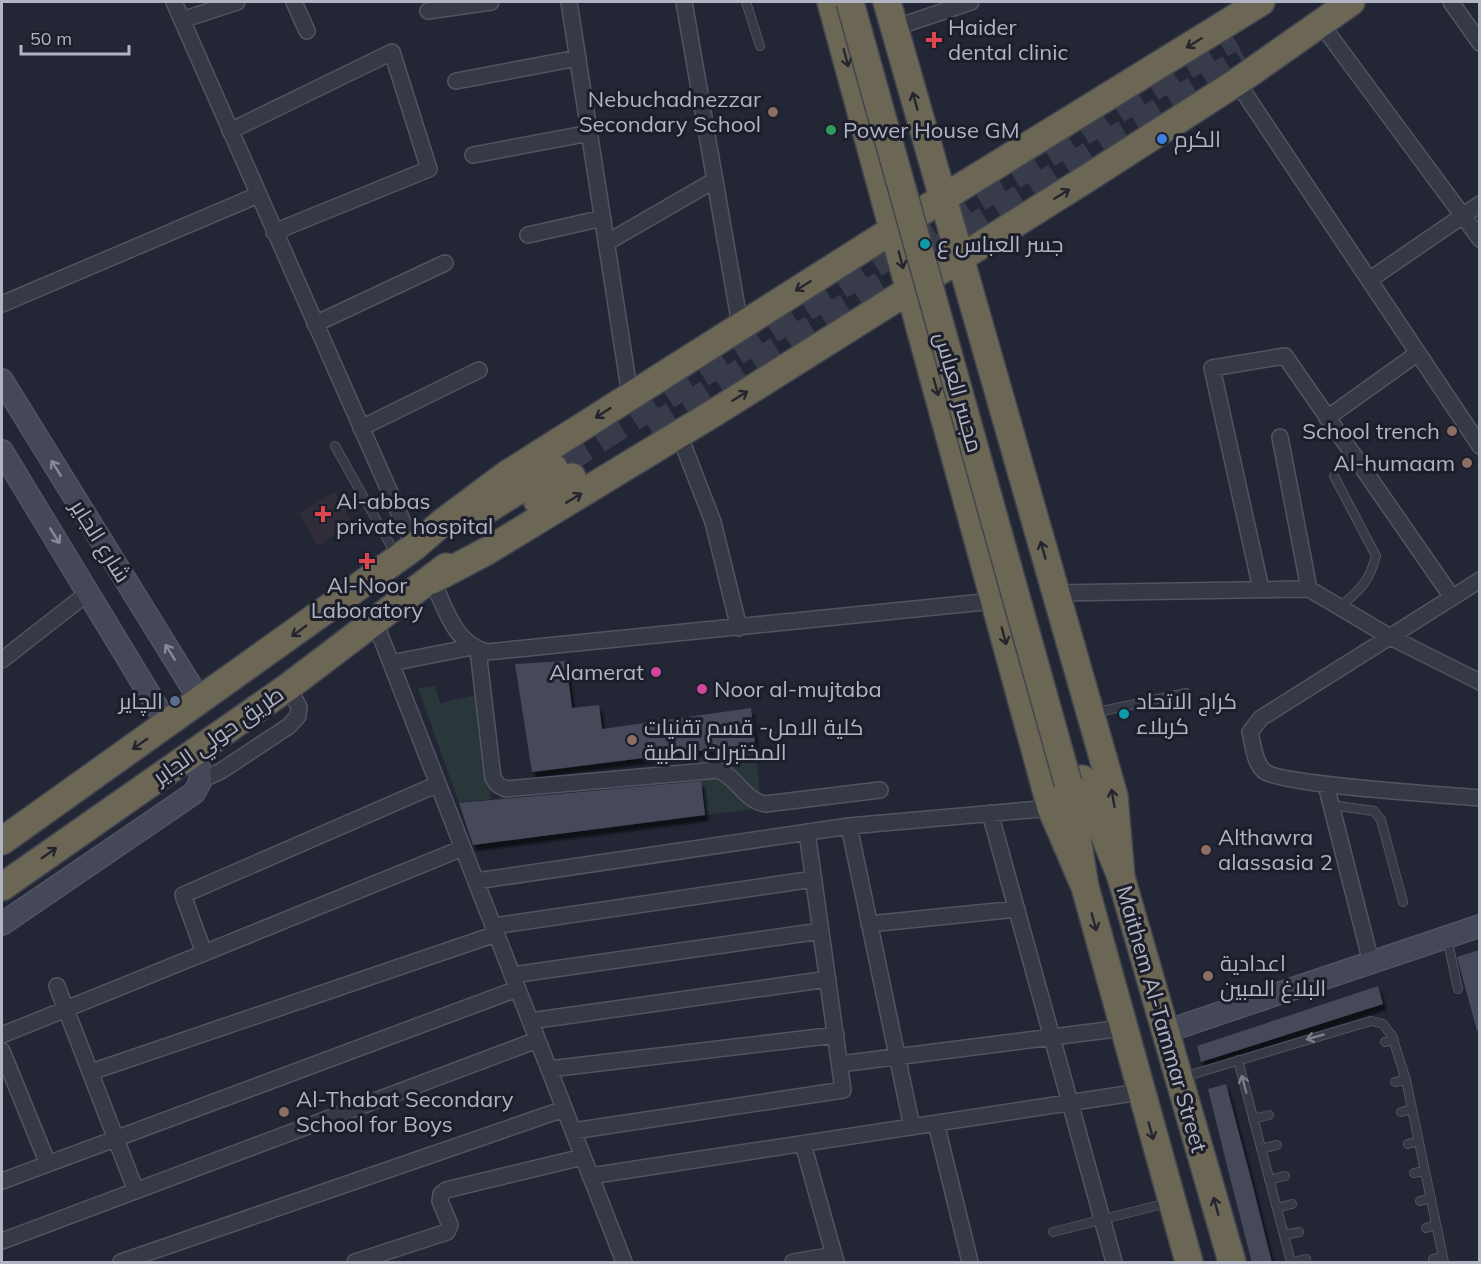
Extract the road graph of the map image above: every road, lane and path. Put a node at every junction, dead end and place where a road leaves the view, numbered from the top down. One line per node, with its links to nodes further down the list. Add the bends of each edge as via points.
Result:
1 (174, 2): 19 (street)
2 (237, 2): 19 (street)
3 (294, 2): 22 (street)
4 (491, 2): 18 (street)
5 (569, 2): 26 (street)
6 (684, 2): 33 (street)
7 (746, 2): 25 (lane)
8 (831, 2): 34 (highway, one-way to 34)
9 (850, 2): 93 (highway, مجسر العباس, bridge)
10 (867, 2): 93 (highway, مجسر العباس)
11 (887, 2): 21 (highway)
12 (971, 2): 21 (street)
13 (1261, 2): 23 (highway)
14 (1278, 2): 23 (highway)
15 (1347, 2): 23 (highway)
16 (1351, 2): 20 (highway)
17 (1451, 2): 24 (street)
18 (428, 11)
19 (182, 20): 28 (street)
20 (1321, 24): 23 (highway); 38 (street)
21 (894, 28): 31 (highway, one-way to 21)
22 (308, 31)
23 (1237, 39): 32 (highway, one-way to 32); 40 (highway, one-way to 23); 49 (street)
24 (1479, 44)
25 (760, 46)
26 (578, 58): 27 (street); 29 (street)
27 (456, 81)
28 (230, 131): 35 (street); 42 (street, via 392,52 429,169)
29 (590, 134): 30 (street); 39 (street)
30 (473, 155)
31 (934, 166): 32 (highway, via 952,179); 36 (highway)
32 (981, 174): 36 (highway)
33 (716, 180): 45 (street); 55 (street)
34 (881, 187): 41 (highway); 46 (highway, via 879,220)
35 (258, 195): 42 (street); 51 (street)
36 (943, 198): 41 (highway); 47 (highway)
37 (1479, 204): 38 (street)
38 (1462, 215): 44 (street); 49 (street)
39 (603, 218): 43 (street); 45 (street)
40 (1013, 225): 47 (highway); 52 (highway, via 992,249 978,275)
41 (893, 229): 46 (highway); 50 (highway, one-way to 50)
42 (274, 232): 54 (street)
43 (528, 235)
44 (1479, 239)
45 (606, 243): 60 (street)
46 (853, 255): 55 (highway, one-way to 55)
47 (960, 259): 50 (highway); 52 (highway)
48 (445, 263): 54 (street)
49 (1369, 280): 57 (street)
50 (910, 290): 53 (highway); 56 (highway)
51 (2, 304)
52 (976, 315): 75 (highway, one-way to 52)
53 (867, 318): 56 (highway, via 884,315 902,319 916,329); 63 (highway, one-way to 53)
54 (315, 324): 62 (street)
55 (740, 325): 60 (highway)
56 (924, 343): 77 (highway, one-way to 77)
57 (1418, 353): 61 (street); 66 (street)
58 (478, 370): 62 (street)
59 (2, 380): 88 (street, شارع الجاير, one-way to 59)
60 (630, 395): 69 (highway, one-way to 69, via 506,475)
61 (1327, 418): 72 (street, via 1285,356 1212,368); 76 (street)
62 (361, 428): 69 (street)
63 (679, 434): 70 (highway, one-way to 63, via 487,551); 80 (street, via 713,522)
64 (1280, 437): 73 (street)
65 (335, 446): 69 (lane)
66 (1479, 446)
67 (2, 451): 74 (street, شارع الجاير, one-way to 74)
68 (1334, 476): 78 (lane, via 1376,556 1364,585)
69 (406, 553): 70 (highway, via 568,469); 88 (highway, طريق حولي الجاير, one-way to 88)
70 (432, 580): 79 (highway, طريق حولي الجاير); 82 (street, via 457,632)
71 (1479, 580): 76 (street)
72 (1261, 589): 73 (street); 75 (street)
73 (1309, 589): 78 (street)
74 (89, 592): 83 (street); 90 (street, شارع الجاير)
75 (1056, 593): 89 (highway)
76 (1452, 597): 81 (street)
77 (994, 601): 80 (street); 99 (highway, one-way to 99)
78 (1339, 608): 81 (street)
79 (375, 622): 84 (street); 86 (highway, طريق حولي الجاير)
80 (739, 628): 82 (street, via 511,652)
81 (1390, 636): 85 (street); 95 (street, via 1261,718 1250,732 1258,764 1270,775)
82 (475, 649): 84 (street); 96 (street, via 493,778 506,789 718,770 731,776 757,802 765,804)
83 (2, 660)
84 (391, 663): 94 (street)
85 (1479, 682)
86 (288, 687): 91 (highway, طريق حولي الجاير); 92 (street, via 299,707 294,721 221,771)
87 (1186, 693): 89 (lane)
88 (201, 702): 90 (highway, طريق حولي الجاير)
89 (1090, 713): 105 (highway, one-way to 89, via 1114,796)
90 (168, 725): 103 (highway, طريق حولي الجاير, one-way to 103)
91 (196, 750): 92 (street); 108 (highway, طريق حولي الجاير, one-way to 91)
92 (201, 780): 112 (street, via 194,793)
93 (1075, 781): 105 (highway, Maithem Al-Tammar Street); 109 (highway, Maithem Al-Tammar Street)
94 (438, 784): 104 (street); 118 (street, via 183,895)
95 (1326, 785): 97 (street); 98 (street)
96 (880, 790)
97 (1479, 798)
98 (1331, 805): 110 (lane, via 1374,811 1381,820); 119 (street)
99 (1051, 808): 100 (street); 109 (highway)
100 (990, 813): 101 (street); 111 (street)
101 (849, 826): 102 (street); 113 (street)
102 (807, 832): 106 (street); 107 (street)
103 (2, 841)
104 (463, 848): 107 (street); 118 (street)
105 (1121, 877): 127 (highway, Maithem Al-Tammar Street)
106 (814, 879): 115 (street); 116 (street)
107 (476, 881): 115 (street)
108 (2, 887)
109 (1085, 887): 126 (highway, Maithem Al-Tammar Street, one-way to 126)
110 (1403, 902)
111 (1017, 909): 113 (street); 130 (street)
112 (2, 924)
113 (869, 924): 135 (street)
114 (1479, 926): 117 (street)
115 (495, 930): 121 (street); 139 (street)
116 (821, 931): 120 (street); 121 (street)
117 (1446, 937): 119 (street); 123 (lane)
118 (204, 952): 124 (street)
119 (1371, 962): 127 (street)
120 (828, 979): 125 (street); 129 (street)
121 (515, 982): 125 (street); 153 (street)
122 (57, 986): 124 (street)
123 (1458, 989)
124 (66, 1009): 128 (street); 139 (street)
125 (530, 1021): 132 (street)
126 (1123, 1028): 130 (street); 143 (highway, Maithem Al-Tammar Street)
127 (1167, 1030): 140 (highway, Maithem Al-Tammar Street)
128 (2, 1035)
129 (836, 1035): 137 (street); 138 (street)
130 (1054, 1037): 135 (street); 144 (street)
131 (1394, 1040): 133 (lane); 136 (lane, one-way to 136, via 1383,1024 1371,1021); 141 (lane)
132 (537, 1041): 138 (street); 167 (street)
133 (1385, 1042)
134 (2, 1051): 160 (street)
135 (897, 1057): 137 (street); 151 (street)
136 (1238, 1060): 140 (lane); 149 (lane, one-way to 136)
137 (840, 1064): 152 (street, via 843,1090)
138 (549, 1069): 145 (street)
139 (90, 1072): 153 (street)
140 (1181, 1078): 191 (highway, Maithem Al-Tammar Street, one-way to 140)
141 (1406, 1080): 142 (lane); 146 (lane)
142 (1395, 1082)
143 (1140, 1092): 144 (street); 170 (highway, Maithem Al-Tammar Street, one-way to 170)
144 (1070, 1102): 150 (street); 173 (street)
145 (564, 1109): 152 (street); 185 (street)
146 (1413, 1109): 147 (lane); 154 (lane)
147 (1401, 1112)
148 (1269, 1115): 149 (lane)
149 (1254, 1119): 158 (lane)
150 (936, 1123): 151 (street); 188 (street)
151 (912, 1126): 155 (street)
152 (573, 1131): 159 (street)
153 (116, 1138): 160 (street); 167 (street)
154 (1419, 1141): 156 (lane); 161 (lane)
155 (803, 1143): 163 (street); 180 (street)
156 (1408, 1144)
157 (1277, 1145): 158 (lane)
158 (1261, 1149): 165 (lane)
159 (583, 1157): 163 (street); 186 (street, via 446,1190 440,1201 450,1225 447,1232)
160 (48, 1164): 166 (street)
161 (1425, 1170): 162 (lane); 168 (lane)
162 (1414, 1173)
163 (590, 1176): 184 (street)
164 (1285, 1176): 165 (lane)
165 (1269, 1180): 172 (lane)
166 (2, 1181)
167 (136, 1191): 179 (street)
168 (1431, 1198): 169 (lane); 174 (lane)
169 (1420, 1201)
170 (1172, 1202): 173 (lane); 190 (highway, Maithem Al-Tammar Street)
171 (1292, 1204): 172 (lane)
172 (1277, 1208): 178 (lane)
173 (1102, 1220): 176 (lane); 189 (street)
174 (1436, 1225): 175 (lane); 183 (lane)
175 (1426, 1228)
176 (1053, 1232)
177 (1299, 1232): 178 (lane)
178 (1284, 1235): 192 (lane)
179 (2, 1241)
180 (835, 1259): 187 (street)
181 (1306, 1259): 192 (lane)
182 (1432, 1259): 183 (lane)
183 (1443, 1260)
184 (618, 1261)
185 (121, 1263)
186 (355, 1263)
187 (793, 1263)
188 (969, 1263)
189 (1114, 1263)
190 (1189, 1263)
191 (1232, 1263)
192 (1292, 1263)

